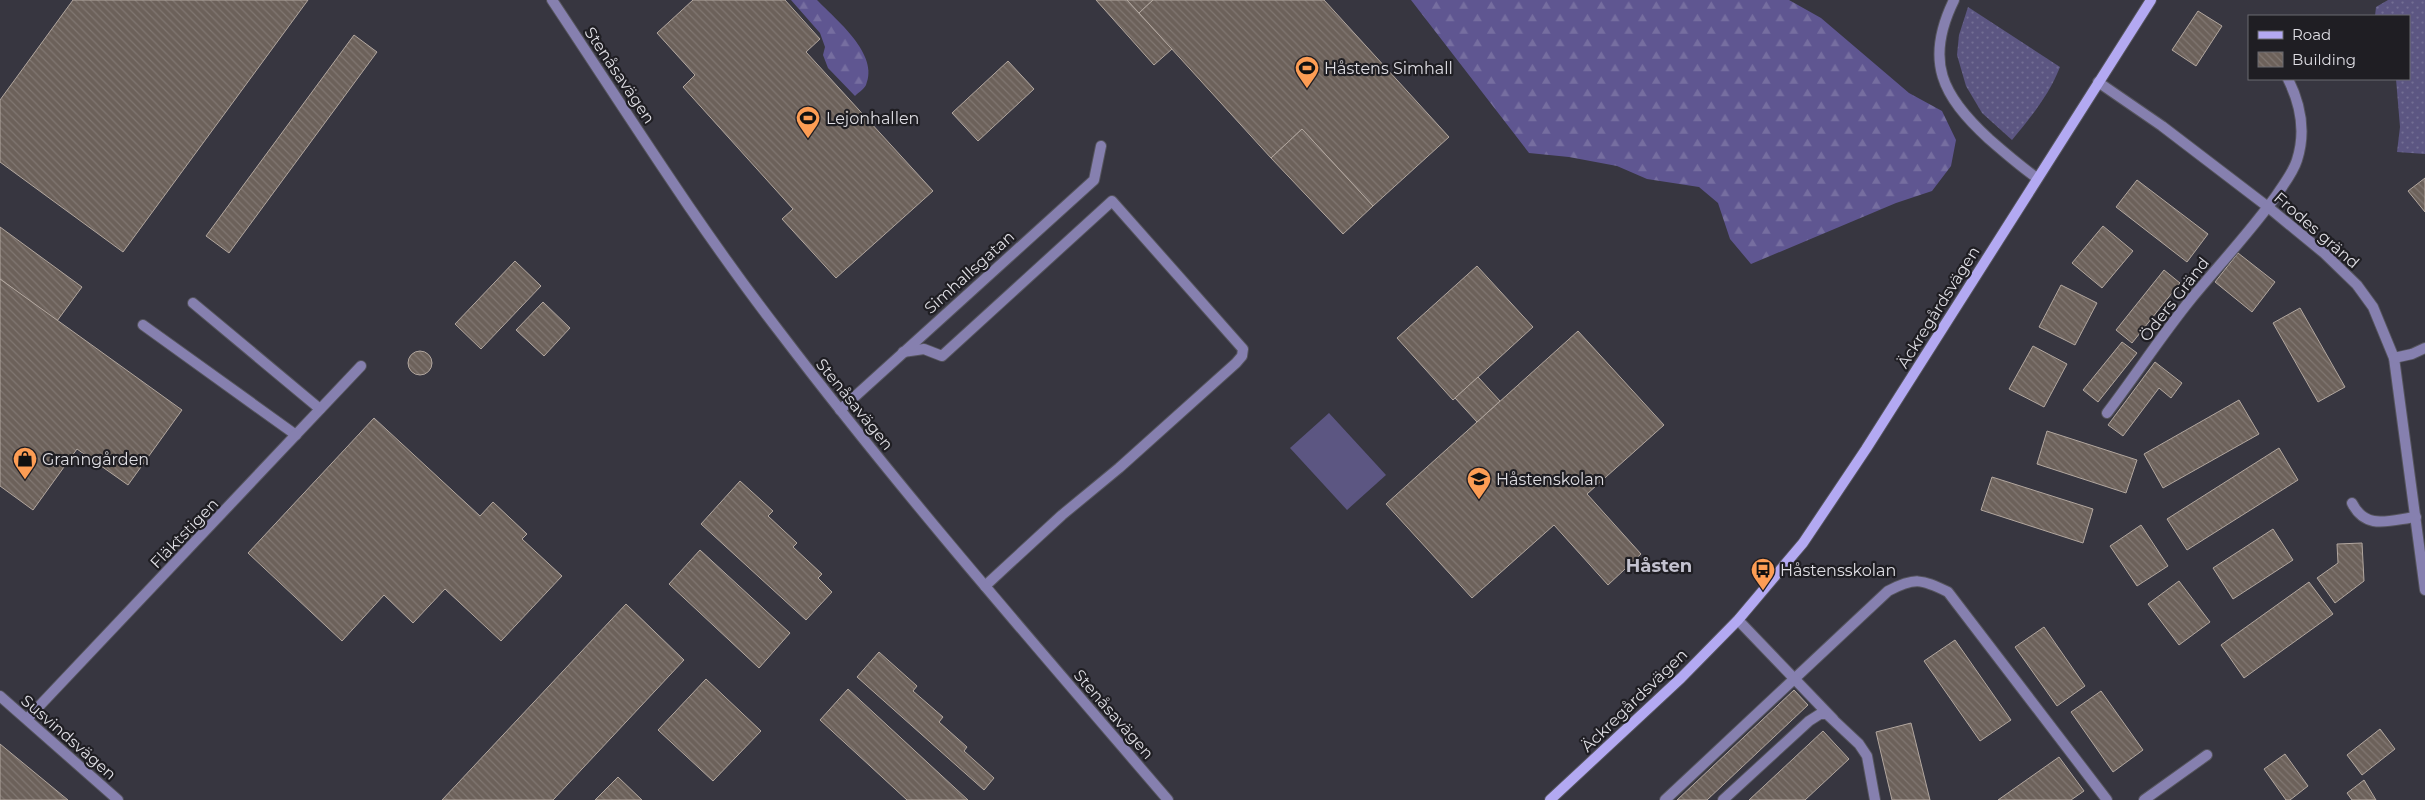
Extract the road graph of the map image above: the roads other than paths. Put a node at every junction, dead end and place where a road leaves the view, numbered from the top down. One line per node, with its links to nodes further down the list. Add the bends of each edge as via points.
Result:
1 (552, 0): 16 (street, Stenåsavägen, via 707,233)
2 (1954, 0): 7 (street, via 1942,29 1939,49 1948,93 1976,126)
3 (2151, 0): 5 (street, Äckregårdsvägen)
4 (2288, 80): 8 (street, Öders Gränd, via 2296,95 2302,124 2301,144 2290,176)
5 (2098, 82): 7 (street, Äckregårdsvägen); 8 (street, Frodes gränd)
6 (1101, 146): 12 (street, Simhallsgatan, via 1094,180)
7 (2037, 178): 23 (street, Äckregårdsvägen, via 1829,506)
8 (2268, 207): 13 (street, Frodes gränd, via 2357,285 2373,307); 17 (street, Öders Gränd, via 2189,301)
9 (193, 303): 15 (street)
10 (143, 325): 18 (street)
11 (2425, 348): 13 (street)
12 (903, 352): 16 (street, Simhallsgatan); 21 (street, via 924,349 942,356 1112,201 1243,349 1236,363)
13 (2394, 358): 20 (street, Frodes gränd)
14 (361, 366): 15 (street, Fläktstigen)
15 (320, 409): 18 (street, Fläktstigen)
16 (840, 410): 21 (street, Stenåsavägen)
17 (2107, 413)
18 (296, 435): 26 (street, Fläktstigen)
19 (2352, 503): 20 (street, via 2356,513 2365,520 2381,522)
20 (2416, 517): 22 (street, Frodes gränd)
21 (985, 586): 30 (street, Stenåsavägen)
22 (2425, 590)
23 (1738, 620): 24 (street); 31 (street, Äckregårdsvägen)
24 (1795, 677): 27 (street); 32 (street); 35 (street, via 1888,591 1909,581 1928,582 1948,592)
25 (0, 696): 26 (street, Susvindsvägen)
26 (27, 719): 29 (street, Susvindsvägen)
27 (1833, 719): 33 (street, via 1827,714 1820,714 1809,721); 34 (street, via 1867,756)
28 (2207, 755): 36 (street)
29 (118, 800)
30 (1168, 800)
31 (1550, 800)
32 (1665, 800)
33 (1723, 800)
34 (1875, 800)
35 (2106, 800)
36 (2144, 800)

